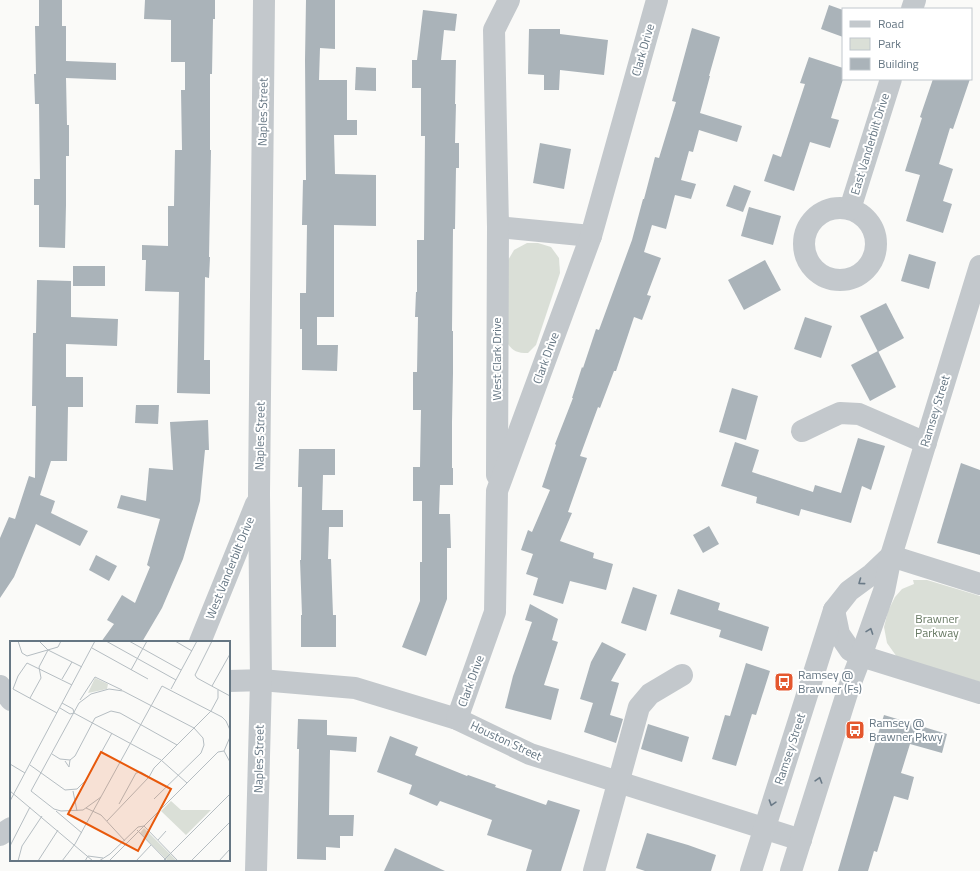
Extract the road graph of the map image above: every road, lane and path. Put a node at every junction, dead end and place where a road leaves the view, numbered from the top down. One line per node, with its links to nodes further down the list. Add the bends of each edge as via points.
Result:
1 (264, 0): 12 (street, Naples Street)
2 (509, 0): 6 (street, West Clark Drive, via 494,30)
3 (657, 0): 7 (street, Clark Drive)
4 (891, 80): 5 (street, East Vanderbilt Drive)
5 (850, 210)
6 (498, 227): 7 (street); 11 (street, West Clark Drive)
7 (591, 236): 11 (street, Clark Drive)
8 (980, 266): 10 (street, Ramsey Street)
9 (802, 431): 10 (street, via 840,413 859,414)
10 (926, 443): 13 (street, Ramsey Street)
11 (496, 491): 24 (street, Clark Drive, via 495,612)
12 (260, 494): 16 (street, West Vanderbilt Drive); 19 (street, Naples Street)
13 (891, 556): 14 (street); 15 (street, Ramsey Street, one-way to 15, via 849,591); 17 (street, Ramsey Street, one-way to 13, via 884,591)
14 (980, 584)
15 (834, 610): 17 (street, via 839,634 850,650); 27 (street, Ramsey Street, one-way to 27)
16 (200, 641)
17 (861, 656): 22 (street); 29 (street, Ramsey Street, one-way to 17)
18 (682, 674): 25 (street, via 650,694 639,707)
19 (260, 680): 20 (street, Houston Street); 24 (street, Houston Street, via 355,688); 30 (street, Naples Street)
20 (230, 681)
21 (0, 686): 23 (street)
22 (980, 693)
23 (10, 699)
24 (457, 719): 25 (street, Houston Street, via 530,754)
25 (618, 782): 27 (street, Houston Street); 31 (street)
26 (10, 829): 28 (street)
27 (764, 829): 29 (street, Houston Street); 32 (street, Ramsey Street)
28 (0, 835)
29 (801, 840): 33 (street, Ramsey Street)
30 (256, 871)
31 (594, 871)
32 (751, 871)
33 (791, 871)

